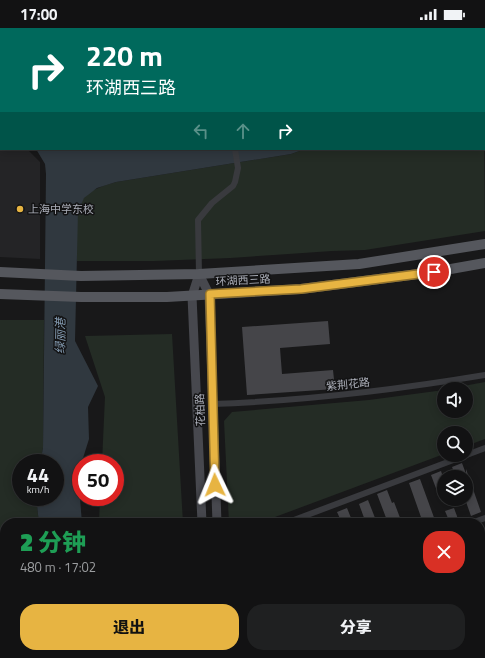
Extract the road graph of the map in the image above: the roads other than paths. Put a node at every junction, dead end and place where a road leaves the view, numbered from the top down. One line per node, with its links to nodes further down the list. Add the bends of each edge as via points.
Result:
1 (235, 150): 5 (street, via 238,168 233,186 212,203 198,220)
2 (485, 244): 5 (main road, 环湖西三路, via 359,264)
3 (485, 264): 7 (main road, 环湖西三路, via 301,289)
4 (0, 272): 5 (main road, 环湖西三路, via 81,276)
5 (199, 274): 7 (main road, 花柏路); 8 (main road)
6 (0, 294): 8 (main road, 环湖西三路, via 81,297)
7 (210, 294): 8 (main road, 环湖西三路); 10 (main road, 花柏路)
8 (192, 296): 12 (main road, 花柏路)
9 (485, 375): 10 (street, 紫荆花路, via 359,393)
10 (212, 404): 13 (main road, 花柏路)
11 (485, 448): 14 (street)
12 (202, 518)
13 (217, 518)
14 (299, 518)

